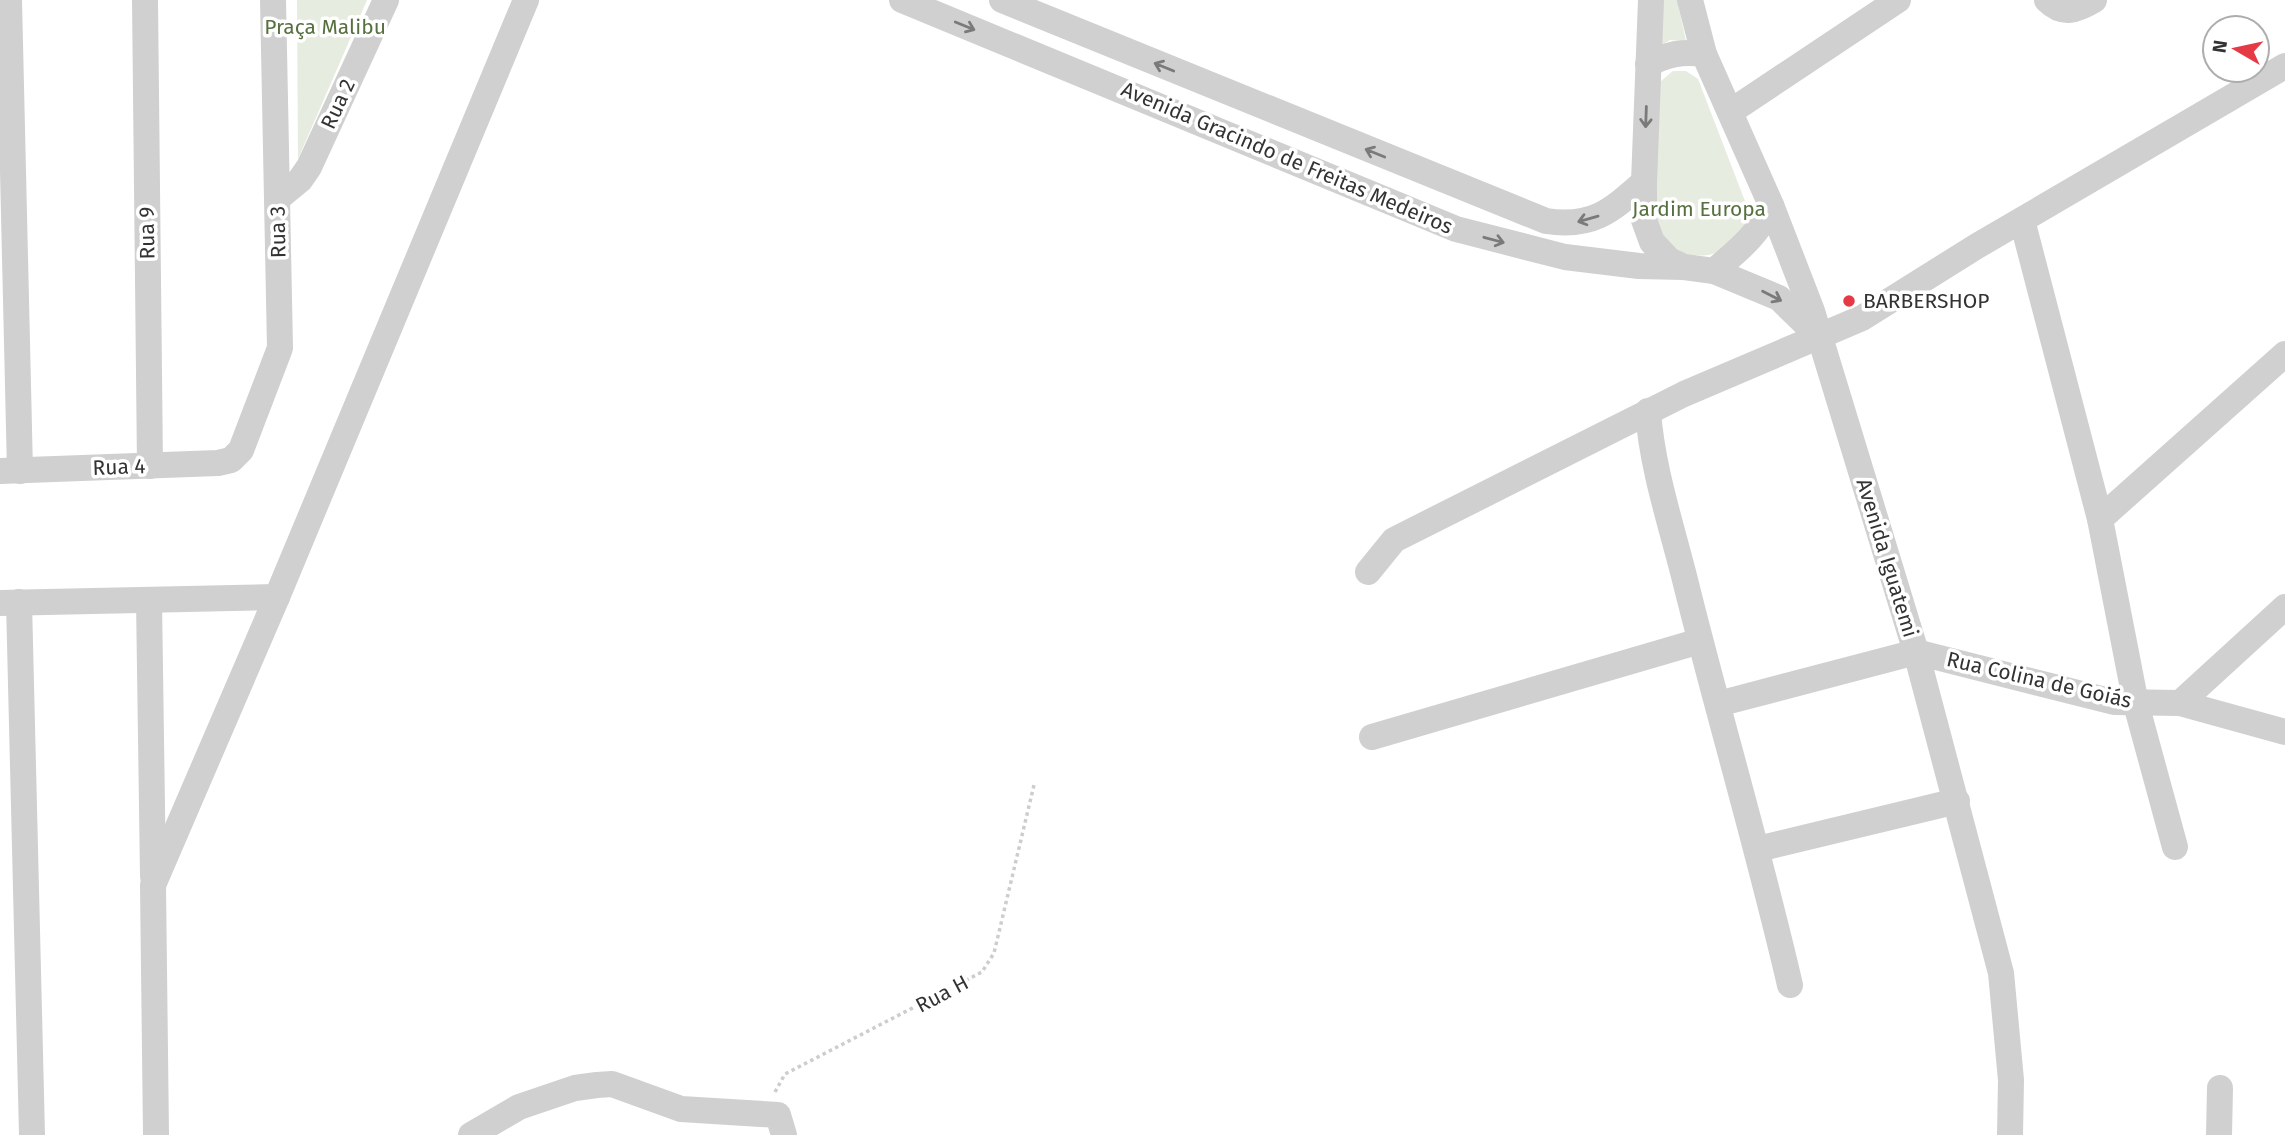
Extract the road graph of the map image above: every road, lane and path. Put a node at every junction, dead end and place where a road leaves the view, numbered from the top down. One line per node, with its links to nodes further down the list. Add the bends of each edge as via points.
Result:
1 (9, 0): 28 (street)
2 (145, 0): 27 (street, Rua 9)
3 (273, 0): 18 (street, Rua 3)
4 (386, 0): 18 (street, Rua 2, via 309,167)
5 (526, 0): 31 (street)
6 (902, 0): 21 (street, Avenida Gracindo de Freitas Medeiros, one-way to 21, via 1456,229 1565,257)
7 (1002, 0): 17 (street, Avenida Gracindo de Freitas Medeiros, one-way to 7, via 1604,214 1576,223 1546,221)
8 (1651, 0): 14 (street)
9 (1898, 0): 16 (street)
10 (2047, 0): 11 (street, via 2066,11)
11 (2094, 0)
12 (1693, 1): 13 (street, Avenida Iguatemi)
13 (1704, 54): 14 (street, via 1667,54); 16 (street, Avenida Iguatemi)
14 (1648, 64): 17 (street, one-way to 17)
15 (2285, 66): 20 (street)
16 (1730, 112): 19 (street, Avenida Iguatemi)
17 (1644, 182): 21 (street, via 1644,220 1652,242 1669,260)
18 (277, 199): 26 (street, Rua 3, via 279,354)
19 (1771, 205): 22 (street, via 1753,238); 23 (street, Avenida Iguatemi)
20 (2022, 220): 23 (street, via 1862,318); 29 (street)
21 (1684, 267): 22 (street, Avenida Gracindo de Freitas Medeiros)
22 (1713, 271): 23 (street, Avenida Gracindo de Freitas Medeiros, one-way to 23, via 1779,298)
23 (1820, 337): 25 (street); 36 (street, Avenida Iguatemi)
24 (2285, 354): 29 (street)
25 (1648, 411): 30 (street, via 1394,540); 35 (street, via 1654,456)
26 (237, 456): 27 (street, Rua 4, via 218,463)
27 (150, 466): 28 (street, Rua 4)
28 (10, 471)
29 (2100, 519): 39 (street)
30 (1368, 572)
31 (277, 597): 32 (street); 46 (street)
32 (149, 600): 33 (street); 46 (street)
33 (10, 603): 51 (street)
34 (2285, 607): 37 (street)
35 (1700, 641): 38 (street); 41 (street)
36 (1916, 652): 38 (street); 39 (street, Rua Colina de Goiás); 43 (street, Avenida Iguatemi)
37 (2180, 703): 39 (street, Rua Colina de Goiás); 40 (street, Rua Colina de Goiás)
38 (1717, 704): 45 (street)
39 (2136, 704): 44 (street)
40 (2285, 732)
41 (1372, 737)
42 (1034, 785): 49 (path, Rua H, via 994,953 982,972 785,1074 775,1087)
43 (1957, 801): 45 (street); 50 (street, Avenida Iguatemi, via 2001,973 2011,1080)
44 (2175, 847)
45 (1758, 849): 47 (street)
46 (153, 885): 52 (street)
47 (1790, 985)
48 (2220, 1088): 54 (street)
49 (781, 1125): 53 (street, via 681,1108 625,1088 597,1084 519,1107)
50 (2004, 1131)
51 (33, 1135)
52 (156, 1135)
53 (471, 1135)
54 (2219, 1135)

